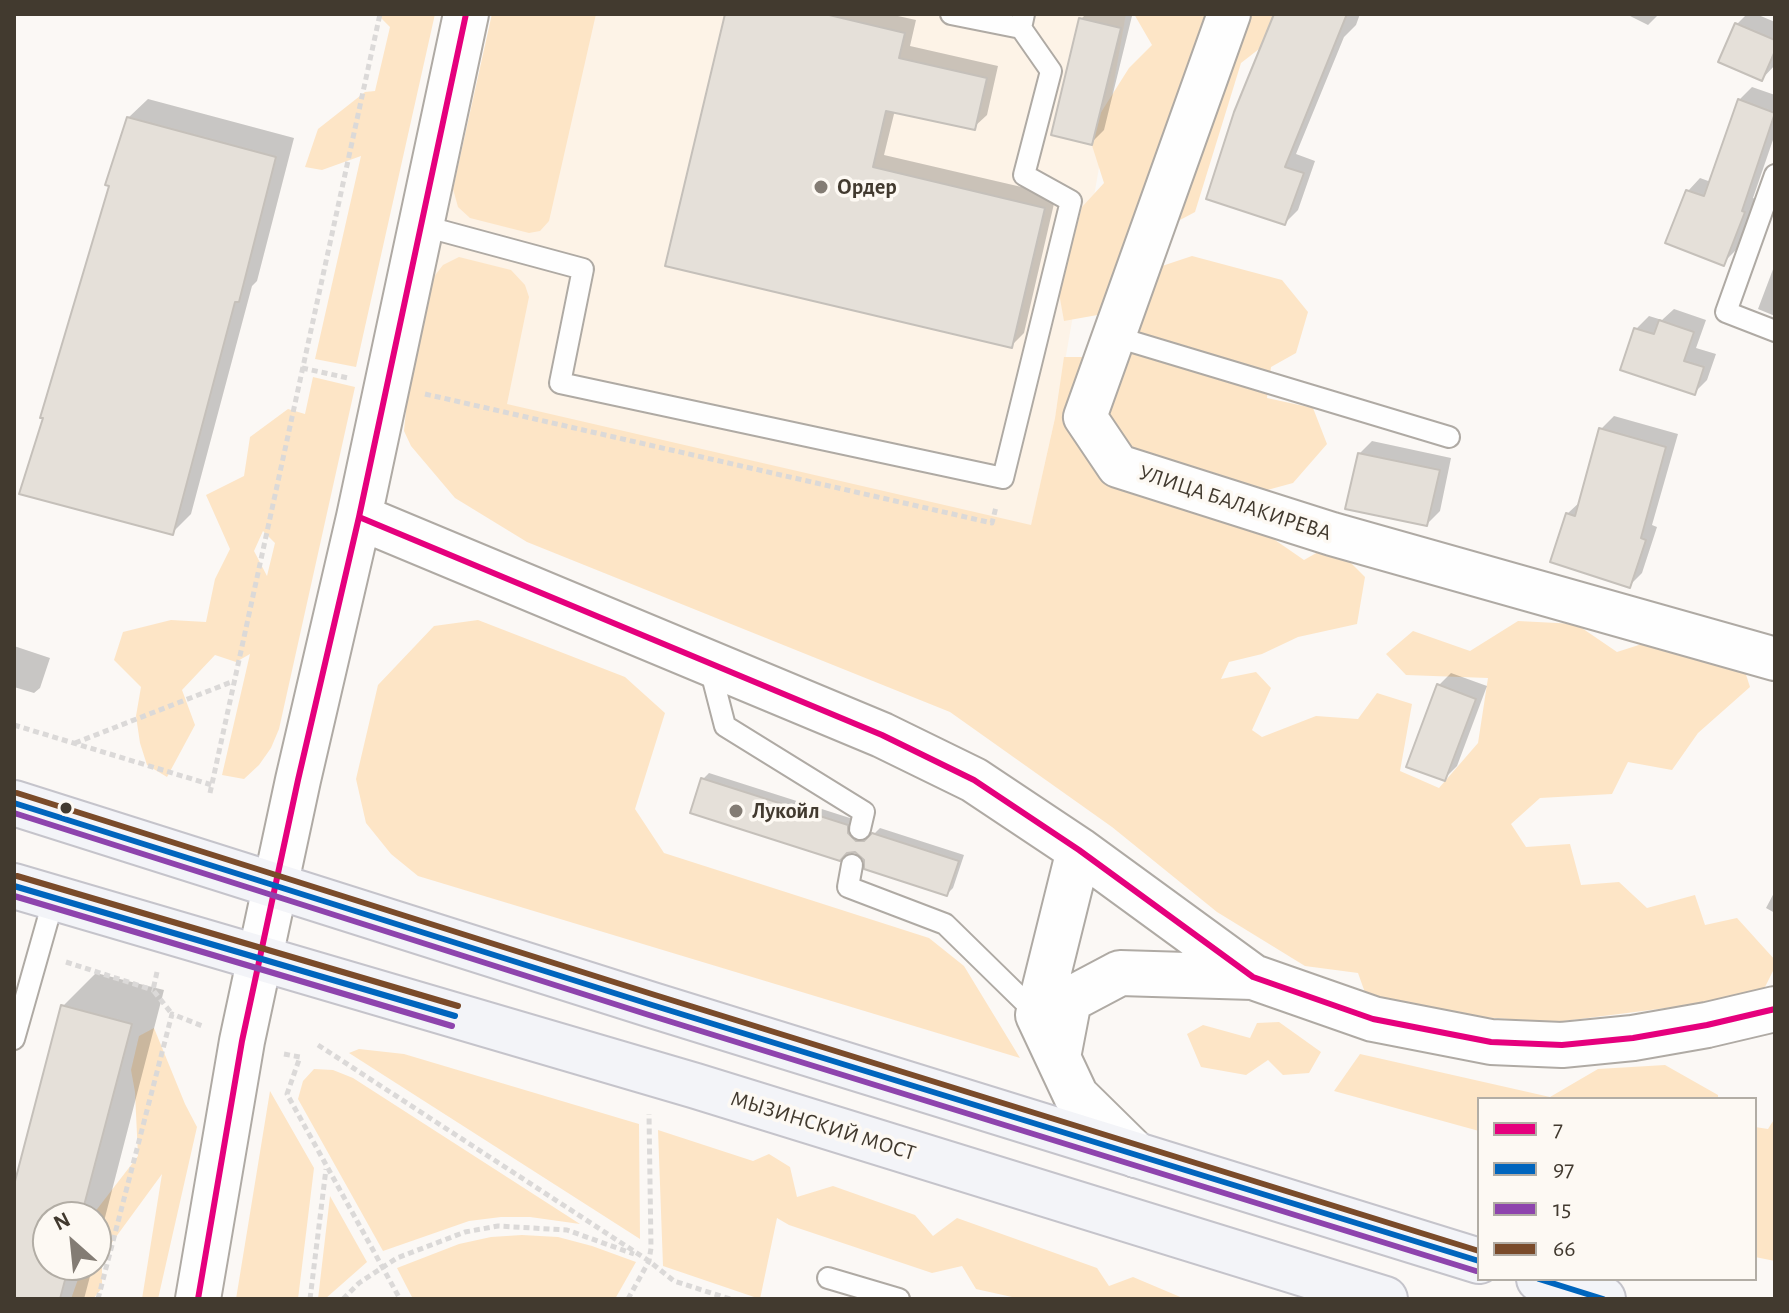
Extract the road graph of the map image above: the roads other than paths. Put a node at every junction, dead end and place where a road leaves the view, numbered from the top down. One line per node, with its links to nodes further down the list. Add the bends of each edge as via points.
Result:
1 (466, 14): 6 (street)
2 (951, 14): 4 (lane)
3 (1229, 14): 8 (street, УЛИЦА БАЛАКИРЕВА)
4 (1022, 21): 6 (lane, via 1051,71 1024,175 1071,201 1003,478 560,383 583,269)
5 (1775, 175): 7 (lane, via 1726,312)
6 (420, 225): 10 (street)
7 (1775, 331)
8 (1113, 336): 9 (lane); 11 (street, УЛИЦА БАЛАКИРЕВА, via 1085,417 1118,466 1332,534)
9 (1449, 437)
10 (359, 517): 12 (street); 17 (street)
11 (1775, 659)
12 (709, 664): 14 (lane, via 725,726 864,812); 15 (street, via 882,735 974,780)
13 (14, 803): 17 (main road)
14 (860, 829)
15 (1079, 850): 20 (street); 22 (street)
16 (852, 865): 22 (lane, via 848,887 945,924)
17 (277, 887): 19 (street); 25 (main road)
18 (34, 892): 19 (main road, МЫЗИНСКИЙ МОСТ); 23 (lane, via 38,953)
19 (260, 958): 29 (street); 31 (main road, МЫЗИНСКИЙ МОСТ)
20 (1253, 977): 21 (street, via 1373,1019 1491,1042 1562,1045 1633,1038); 24 (street, via 1120,973 1069,1000)
21 (1775, 1009)
22 (1038, 1015): 24 (street)
23 (14, 1039)
24 (1058, 1058): 25 (street, via 1076,1096)
25 (1136, 1155): 26 (main road)
26 (1477, 1260)
27 (828, 1278): 30 (lane)
28 (1545, 1281): 32 (main road)
29 (198, 1299)
30 (899, 1299)
31 (1385, 1299)
32 (1603, 1299)

